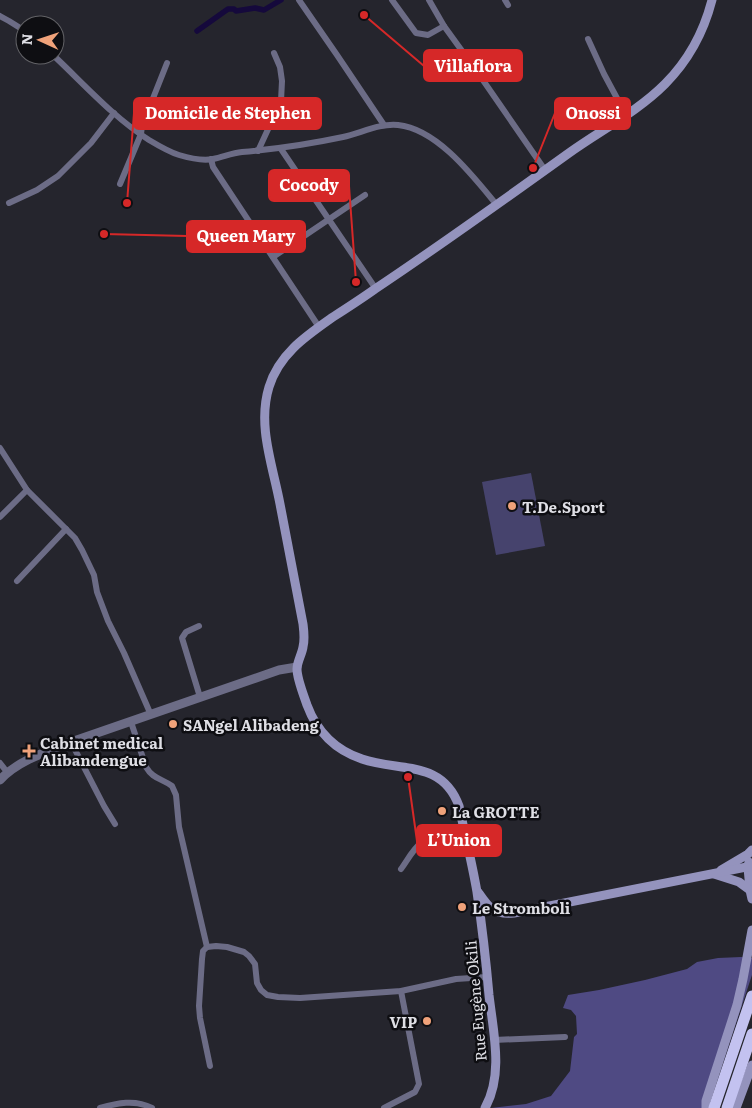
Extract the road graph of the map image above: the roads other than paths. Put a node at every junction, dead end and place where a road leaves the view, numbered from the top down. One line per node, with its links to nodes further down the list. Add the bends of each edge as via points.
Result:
1 (392, 0): 7 (street, via 416,33 428,35)
2 (429, 0): 7 (street)
3 (712, 0): 13 (main road, via 704,26 687,58 666,83)
4 (303, 2): 14 (street)
5 (0, 16): 6 (street)
6 (15, 24)
7 (444, 26): 19 (street)
8 (588, 38): 13 (street)
9 (274, 53): 17 (street, via 280,67 281,101)
10 (167, 63): 15 (street)
11 (64, 65): 12 (street)
12 (114, 113): 15 (street); 22 (street, via 91,143 58,176)
13 (626, 115): 19 (main road)
14 (384, 125): 16 (street); 23 (street, via 418,130 436,142 467,168)
15 (141, 134): 18 (street, via 178,155); 20 (street)
16 (281, 149): 17 (street); 24 (street)
17 (258, 151): 18 (street)
18 (211, 159): 25 (street, via 212,168)
19 (545, 170): 23 (main road)
20 (120, 184)
21 (365, 195): 24 (street)
22 (9, 203)
23 (496, 204): 26 (main road)
24 (329, 220): 25 (street); 26 (street)
25 (273, 257): 27 (street)
26 (376, 289): 27 (main road)
27 (319, 327): 34 (main road, via 298,342 283,359 275,372 266,404 265,433 303,624 304,646)
28 (0, 448): 29 (street)
29 (26, 490): 30 (street); 31 (street)
30 (0, 517)
31 (66, 529): 32 (street); 36 (street, via 88,561 108,621)
32 (17, 581)
33 (198, 626): 35 (street, via 182,638)
34 (297, 668): 35 (street, via 279,670); 43 (main road, Rue Eugène Okili, via 310,712 336,747 363,760 417,769 435,776 454,794)
35 (200, 697): 36 (street)
36 (151, 715): 37 (street)
37 (132, 722): 38 (street); 53 (street, via 146,767 154,777 172,786 176,795 179,826)
38 (71, 742): 40 (street); 42 (street)
39 (0, 764): 40 (street)
40 (7, 772): 41 (street)
41 (0, 780)
42 (115, 824)
43 (465, 836): 46 (street, via 423,842); 48 (main road, Rue Eugène Okili)
44 (752, 851): 45 (main road); 47 (main road)
45 (750, 866): 47 (main road); 49 (main road)
46 (401, 869)
47 (714, 874): 49 (main road, via 739,882); 50 (main road, via 520,913)
48 (476, 890): 50 (main road, via 488,907); 51 (main road, Rue Eugène Okili)
49 (751, 894)
50 (497, 912): 51 (main road)
51 (481, 923): 56 (main road, Rue Eugène Okili)
52 (752, 930): 68 (main road, via 737,1005)
53 (207, 947): 57 (street, via 227,947 249,956 254,964 257,983 267,995 300,998); 63 (street, via 203,951 199,1006)
54 (752, 964): 55 (main road)
55 (752, 970)
56 (487, 977): 57 (street, via 456,979); 61 (main road, Rue Eugène Okili)
57 (401, 991): 66 (street, via 419,1084 415,1092)
58 (752, 996): 69 (highway)
59 (752, 1034): 70 (highway)
60 (565, 1037): 61 (street)
61 (494, 1040): 67 (main road, Rue Eugène Okili, via 494,1076)
62 (752, 1065): 71 (main road)
63 (210, 1066)
64 (100, 1108): 65 (street, via 128,1102)
65 (152, 1108)
66 (384, 1108)
67 (486, 1108)
68 (706, 1108)
69 (714, 1108)
70 (727, 1108)
71 (736, 1108)

